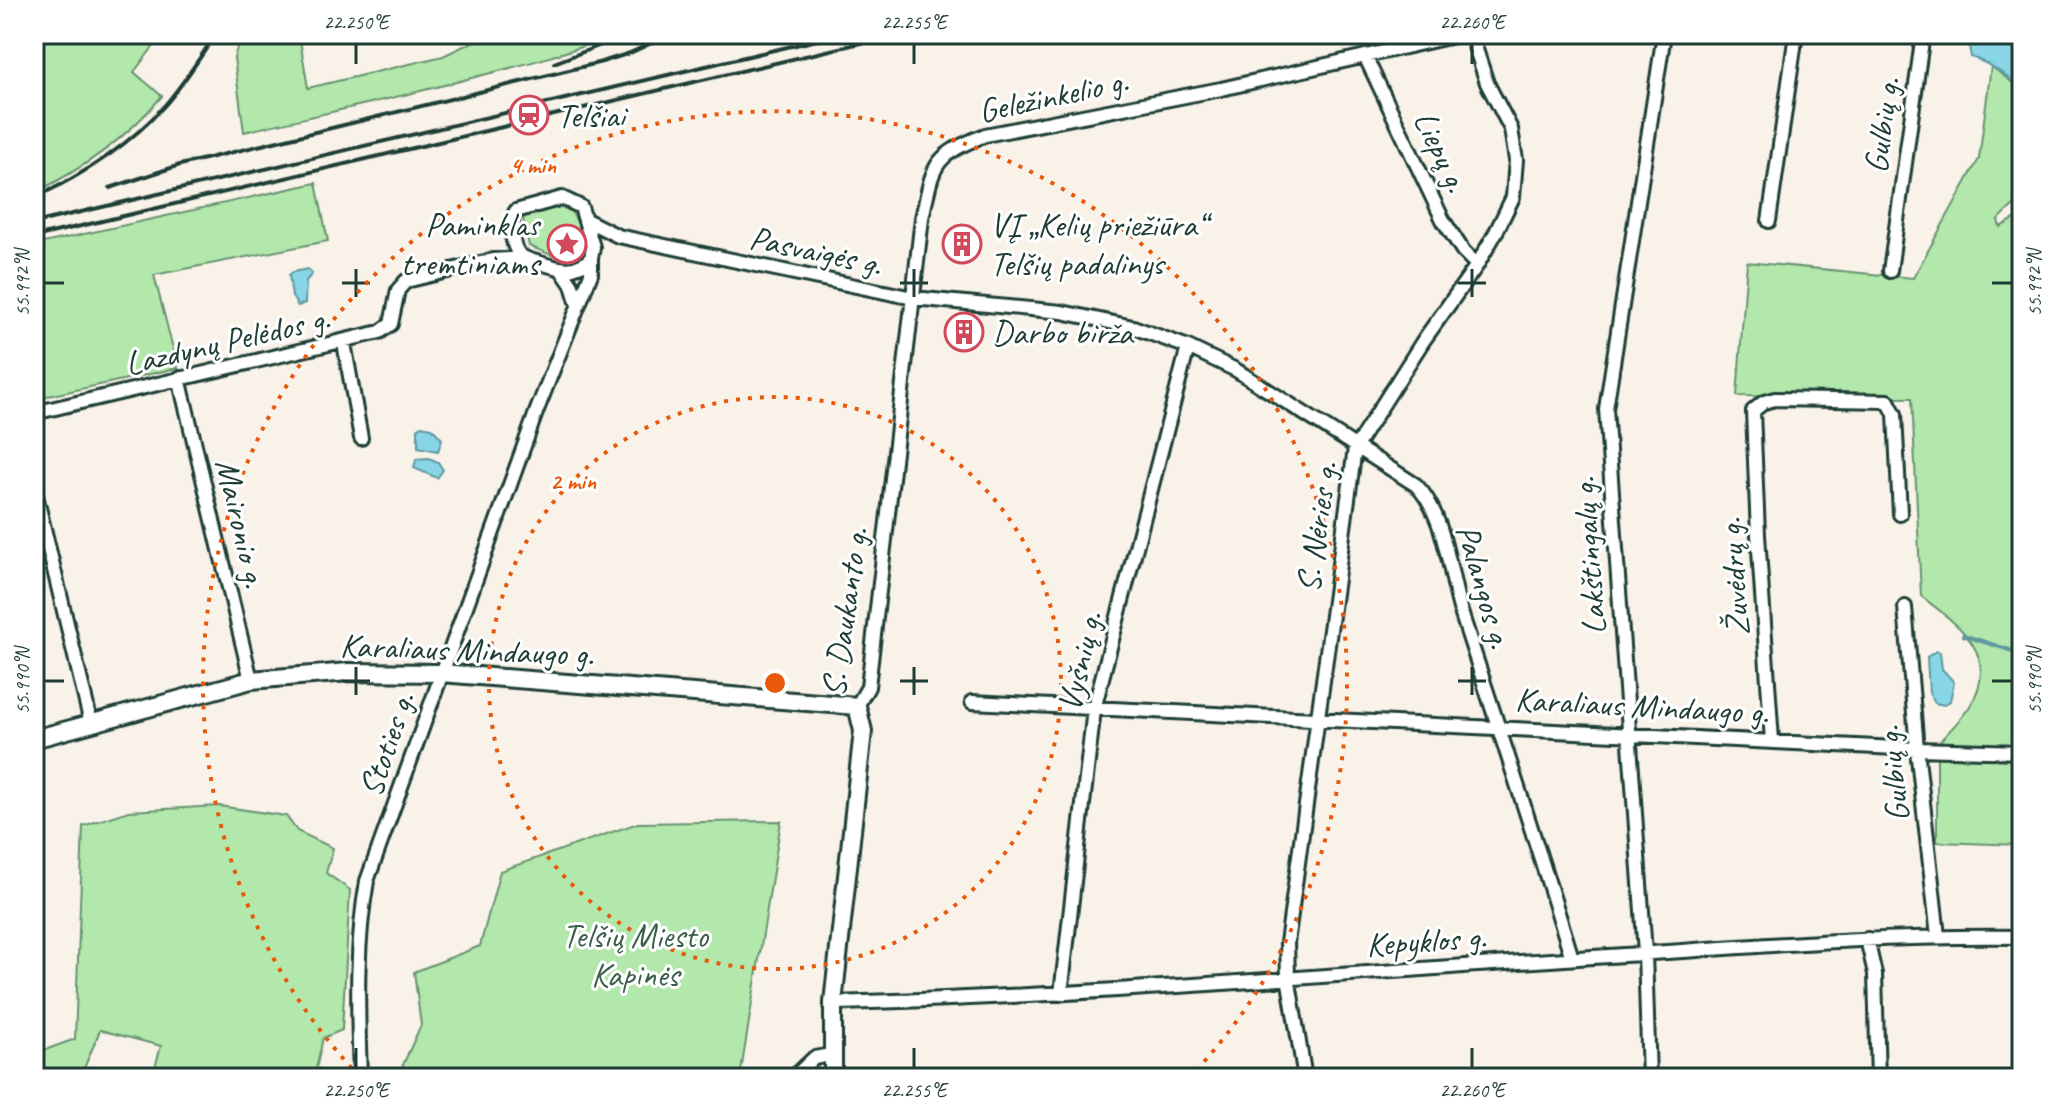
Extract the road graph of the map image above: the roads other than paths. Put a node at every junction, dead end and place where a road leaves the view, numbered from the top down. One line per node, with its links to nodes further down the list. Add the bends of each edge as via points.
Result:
1 (1462, 34): 6 (street, Geležinkelio g.)
2 (1471, 34): 14 (street, S. Nėries g., via 1487,83 1511,129 1516,160 1513,197)
3 (1664, 34): 36 (street, Lakštingalų g., via 1606,409)
4 (1796, 34): 8 (street)
5 (1923, 34): 16 (street, Gulbių g.)
6 (1365, 56): 14 (street, Liepų g., via 1443,220); 17 (street, Geležinkelio g., via 985,135 951,149 940,160 929,188)
7 (586, 220): 9 (street, via 581,207 562,198 516,211); 10 (street, Pasvaigės g.); 11 (street)
8 (1769, 221)
9 (512, 229): 12 (street, via 517,252); 13 (street)
10 (618, 236): 11 (street); 17 (street, Pasvaigės g.)
11 (592, 256): 15 (street, via 582,266); 18 (street, Stoties g.)
12 (524, 258): 13 (street, Lazdynų Pelėdos g.); 15 (street)
13 (493, 260): 19 (street, Lazdynų Pelėdos g., via 406,281 398,290 391,324)
14 (1477, 265): 24 (street, S. Nėries g.)
15 (561, 269): 18 (street)
16 (1890, 271)
17 (913, 298): 20 (street, Pasvaigės g., via 1097,318); 31 (street, S. Daukanto g., via 868,687)
18 (578, 305): 28 (street, Stoties g.)
19 (344, 343): 21 (street, Lazdynų Pelėdos g.); 23 (street)
20 (1188, 347): 24 (street, Pasvaigės g., via 1259,383); 32 (street, Vyšnių g.)
21 (179, 378): 22 (street, Lazdynų Pelėdos g.); 29 (street, Maironio g.)
22 (34, 413)
23 (361, 438)
24 (1355, 448): 33 (street, S. Nėries g.); 35 (street, Palangos g., via 1416,485 1432,505)
25 (34, 487): 34 (street)
26 (1900, 514): 38 (street, Žuvėdrų g., via 1895,414 1888,401 1775,399 1753,411)
27 (1905, 607): 39 (street, Gulbių g.)
28 (441, 673): 29 (main road, Karaliaus Mindaugo g., via 349,672); 31 (main road, Karaliaus Mindaugo g.); 50 (street, Stoties g., via 367,881 357,963)
29 (251, 680): 34 (main road, Karaliaus Mindaugo g.)
30 (972, 702): 32 (street, Karaliaus Mindaugo g.)
31 (857, 706): 48 (main road, S. Daukanto g., via 863,731)
32 (1094, 709): 33 (street, Karaliaus Mindaugo g.); 47 (street, Vyšnių g.)
33 (1318, 721): 35 (street, Karaliaus Mindaugo g.); 46 (street, S. Nėries g., via 1287,943)
34 (91, 723): 37 (main road, Karaliaus Mindaugo g.)
35 (1501, 729): 36 (street, Karaliaus Mindaugo g.); 45 (street, Palangos g.)
36 (1628, 734): 38 (street, Karaliaus Mindaugo g.); 44 (street, Lakštingalų g.)
37 (34, 739)
38 (1772, 741): 39 (street, Karaliaus Mindaugo g.)
39 (1917, 749): 40 (street, Karaliaus Mindaugo g.); 41 (street, Gulbių g.)
40 (2022, 752)
41 (1938, 936): 42 (street, Kepyklos g.); 43 (street, Kepyklos g.)
42 (2022, 937)
43 (1867, 939): 44 (street, Kepyklos g.); 55 (street, via 1875,974)
44 (1645, 953): 45 (street, Kepyklos g.); 54 (street, Lakštingalų g.)
45 (1572, 958): 46 (street, Kepyklos g.)
46 (1288, 977): 47 (street, Kepyklos g.); 53 (street, S. Nėries g.)
47 (1061, 994): 48 (street, Kepyklos g.)
48 (833, 1003): 49 (main road, S. Daukanto g.)
49 (831, 1055): 51 (street, via 814,1058); 52 (main road, S. Daukanto g.)
50 (360, 1078)
51 (793, 1078)
52 (833, 1078)
53 (1305, 1078)
54 (1649, 1078)
55 (1878, 1078)

